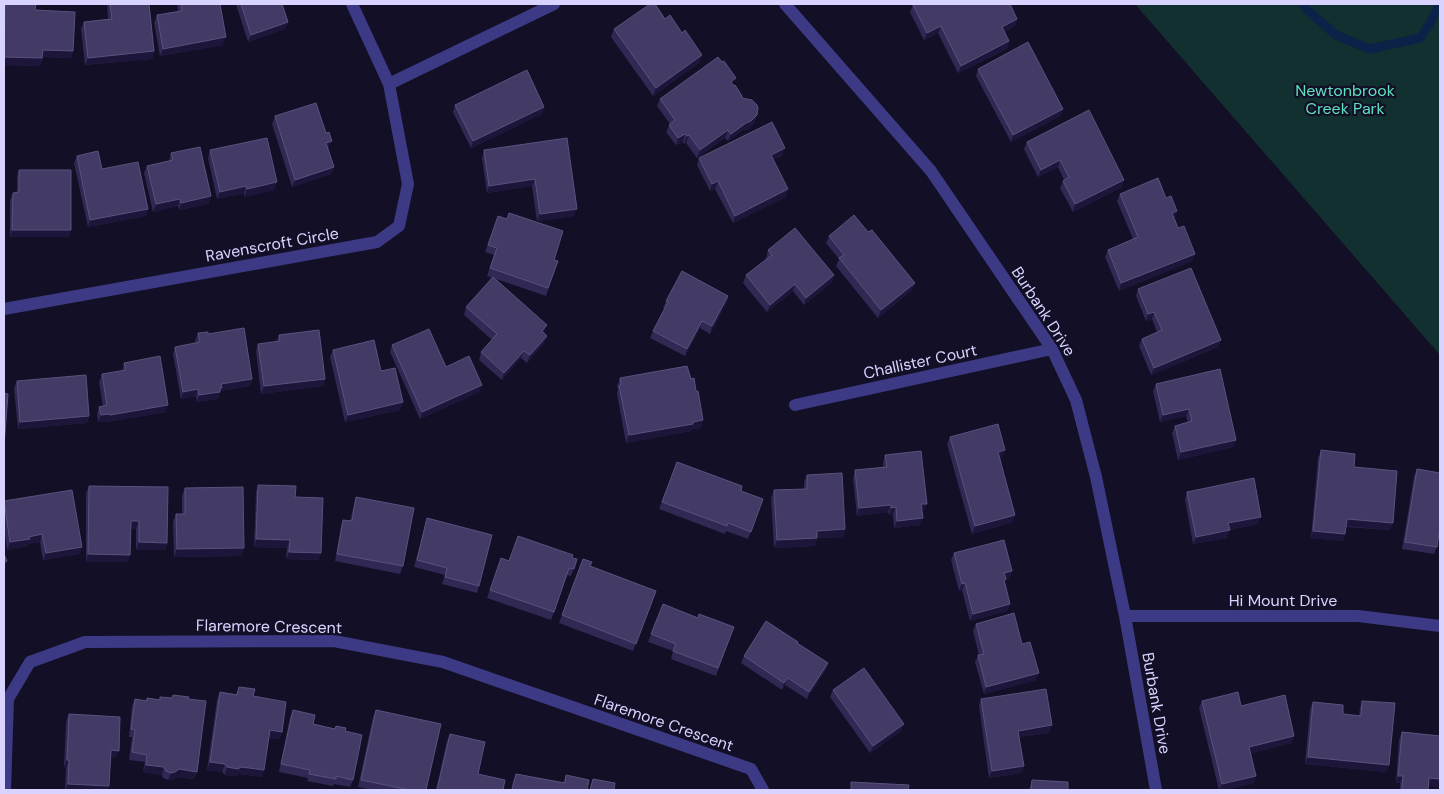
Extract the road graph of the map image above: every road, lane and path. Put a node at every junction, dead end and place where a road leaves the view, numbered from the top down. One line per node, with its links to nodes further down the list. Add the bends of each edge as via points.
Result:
1 (352, 4): 4 (street, Ravenscroft Circle)
2 (554, 4): 4 (street)
3 (785, 4): 6 (street, Burbank Drive, via 931,171)
4 (389, 84): 5 (street, Ravenscroft Circle, via 408,184 399,226 377,242)
5 (4, 309)
6 (1052, 349): 7 (street, Challister Court); 8 (street, Burbank Drive, via 1076,400)
7 (795, 405)
8 (1125, 616): 9 (street, Hi Mount Drive, via 1358,616); 12 (street, Burbank Drive)
9 (1440, 626)
10 (5, 790): 11 (street, Flaremore Crescent, via 8,699 30,662 84,642 314,641 334,641 444,662 752,769)
11 (764, 790)
12 (1156, 790)

